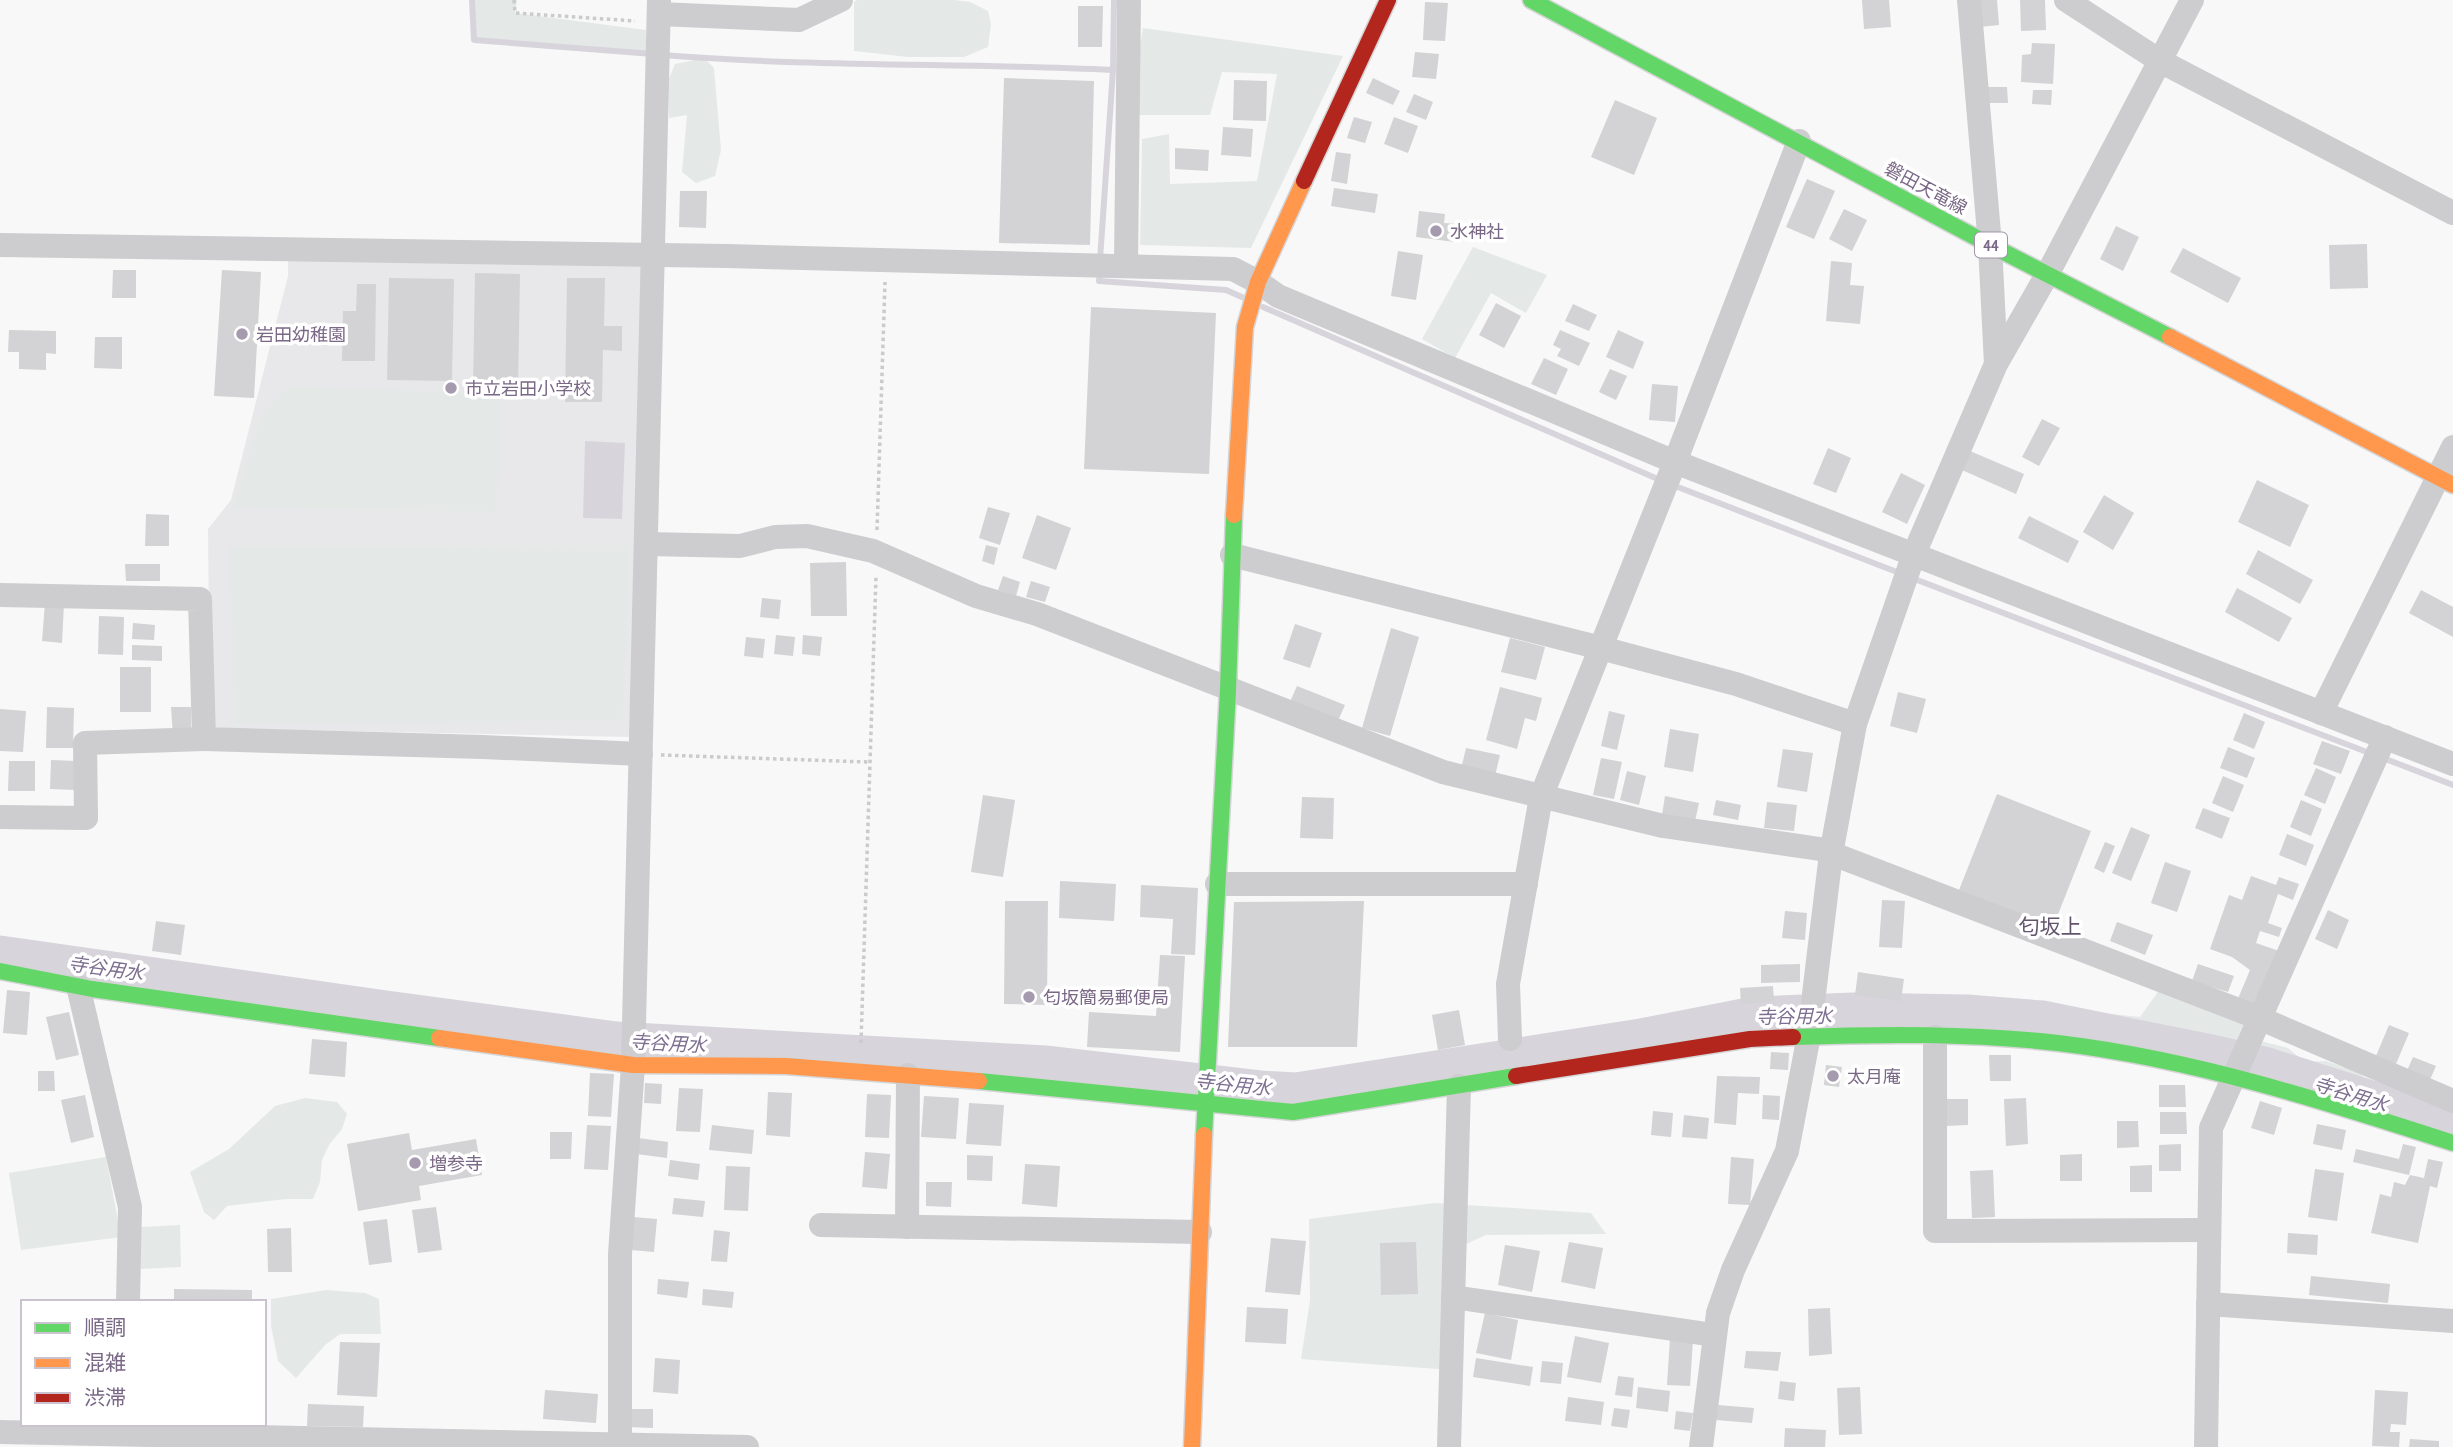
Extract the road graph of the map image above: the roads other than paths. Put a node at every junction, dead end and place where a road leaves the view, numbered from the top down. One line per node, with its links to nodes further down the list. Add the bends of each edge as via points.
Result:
1 (841, 0): 8 (street, via 799,20)
2 (1129, 0): 15 (street)
3 (1388, 0): 17 (street)
4 (1531, 0): 10 (street, 磐田天竜線 / 44)
5 (1969, 0): 13 (street)
6 (2066, 0): 9 (street)
7 (2192, 0): 9 (street)
8 (659, 12): 14 (street)
9 (2160, 61): 11 (street); 16 (street)
10 (1799, 141): 13 (street, 磐田天竜線 / 44); 20 (street)
11 (2453, 213)
12 (0, 244): 14 (street)
13 (1990, 245): 16 (street, 磐田天竜線 / 44); 18 (street)
14 (655, 254): 15 (street); 22 (street)
15 (1126, 265): 17 (street, via 1233,269)
16 (2048, 273): 18 (street); 21 (street, 磐田天竜線 / 44)
17 (1258, 282): 20 (street, via 1278,296); 24 (street, via 1245,327)
18 (1996, 365): 23 (street)
19 (2453, 447): 21 (street)
20 (1675, 462): 23 (street); 26 (street)
21 (2445, 481): 28 (street)
22 (647, 544): 27 (street, via 740,546 775,537 807,536 844,542); 32 (street)
23 (1914, 554): 28 (street); 29 (street)
24 (1232, 555): 26 (street); 27 (street)
25 (0, 595): 31 (street, via 200,599)
26 (1601, 648): 29 (street, via 1745,687); 34 (street)
27 (1228, 690): 34 (street, via 1443,772); 37 (street)
28 (2321, 713): 30 (street)
29 (1855, 724): 36 (street)
30 (2385, 737): 33 (street); 41 (street)
31 (204, 739): 32 (street); 35 (street, via 85,743 86,818)
32 (641, 754): 45 (street)
33 (2453, 764)
34 (1541, 797): 36 (street, via 1663,826); 38 (street)
35 (0, 817)
36 (1831, 853): 41 (street); 42 (street)
37 (1217, 884): 38 (street); 50 (street)
38 (1526, 884): 44 (street, via 1508,984)
39 (0, 971): 40 (street)
40 (78, 986): 45 (street); 57 (street, via 130,1208)
41 (2259, 1018): 47 (street); 49 (street)
42 (1809, 1035): 43 (street); 48 (street, via 1750,1039); 60 (street, via 1787,1151 1733,1269)
43 (1935, 1037): 47 (street, via 2078,1046); 54 (street, via 1936,1231)
44 (1510, 1040)
45 (633, 1065): 46 (street, via 786,1066); 63 (street, via 620,1254)
46 (908, 1075): 50 (street); 53 (street)
47 (2232, 1076): 51 (street); 54 (street, via 2211,1128)
48 (1459, 1086): 50 (street, via 1293,1112); 56 (street)
49 (2453, 1101)
50 (1205, 1105): 55 (street)
51 (2453, 1143)
52 (821, 1225): 53 (street)
53 (907, 1227): 55 (street)
54 (2209, 1230): 58 (street)
55 (1200, 1232): 65 (street)
56 (1453, 1297): 60 (street); 66 (street)
57 (128, 1300)
58 (2208, 1304): 59 (street); 68 (street)
59 (2453, 1321)
60 (1714, 1335): 67 (street)
61 (124, 1429): 62 (street); 63 (street)
62 (0, 1432)
63 (620, 1444): 64 (street)
64 (747, 1447)
65 (1192, 1447)
66 (1449, 1447)
67 (1701, 1447)
68 (2206, 1447)

